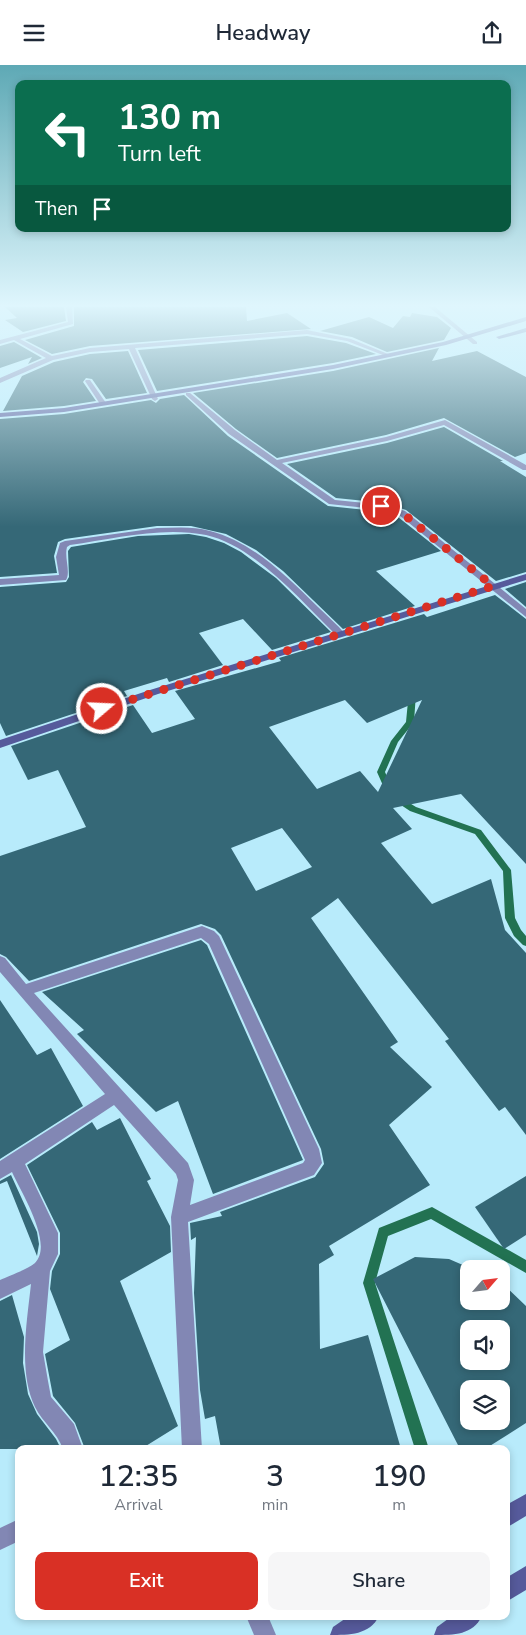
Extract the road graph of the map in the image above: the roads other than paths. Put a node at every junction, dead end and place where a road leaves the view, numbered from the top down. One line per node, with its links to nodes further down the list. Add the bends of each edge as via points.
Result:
1 (147, 380): 6 (street)
2 (251, 380): 6 (main road)
3 (266, 380): 5 (main road)
4 (88, 381): 7 (street)
5 (188, 393): 6 (main road); 10 (street, via 232,432)
6 (155, 397): 7 (main road); 9 (main road, via 33,418)
7 (102, 403): 8 (main road)
8 (0, 415)
9 (0, 419)
10 (278, 462): 11 (street, via 387,439 444,422); 14 (street, via 332,502 381,506 402,513)
11 (526, 468)
12 (526, 577): 14 (main road)
13 (0, 582): 16 (street, via 63,578 61,550 68,543 179,530 208,533 228,539 255,558)
14 (493, 586): 15 (street); 16 (main road)
15 (526, 614)
16 (340, 634): 17 (main road)
17 (0, 744)
18 (0, 962): 19 (street)
19 (23, 991): 20 (street); 23 (street, via 202,932 214,940 314,1163 308,1169)
20 (116, 1095): 21 (street); 23 (street, via 182,1169 186,1180)
21 (16, 1162): 22 (street); 24 (street, via 49,1233 49,1254)
22 (0, 1171)
23 (179, 1217): 27 (street)
24 (41, 1269): 25 (street); 26 (street, via 34,1352 38,1381 43,1402 67,1431)
25 (0, 1290)
26 (72, 1445)
27 (192, 1445)
28 (526, 1504): 29 (main road)
29 (510, 1515)
30 (15, 1531): 31 (street)
31 (0, 1540)
32 (526, 1577): 33 (main road)
33 (510, 1588)
34 (259, 1620): 37 (street)
35 (362, 1620): 38 (main road)
36 (466, 1620): 39 (main road)
37 (265, 1635)
38 (341, 1635)
39 (445, 1635)

